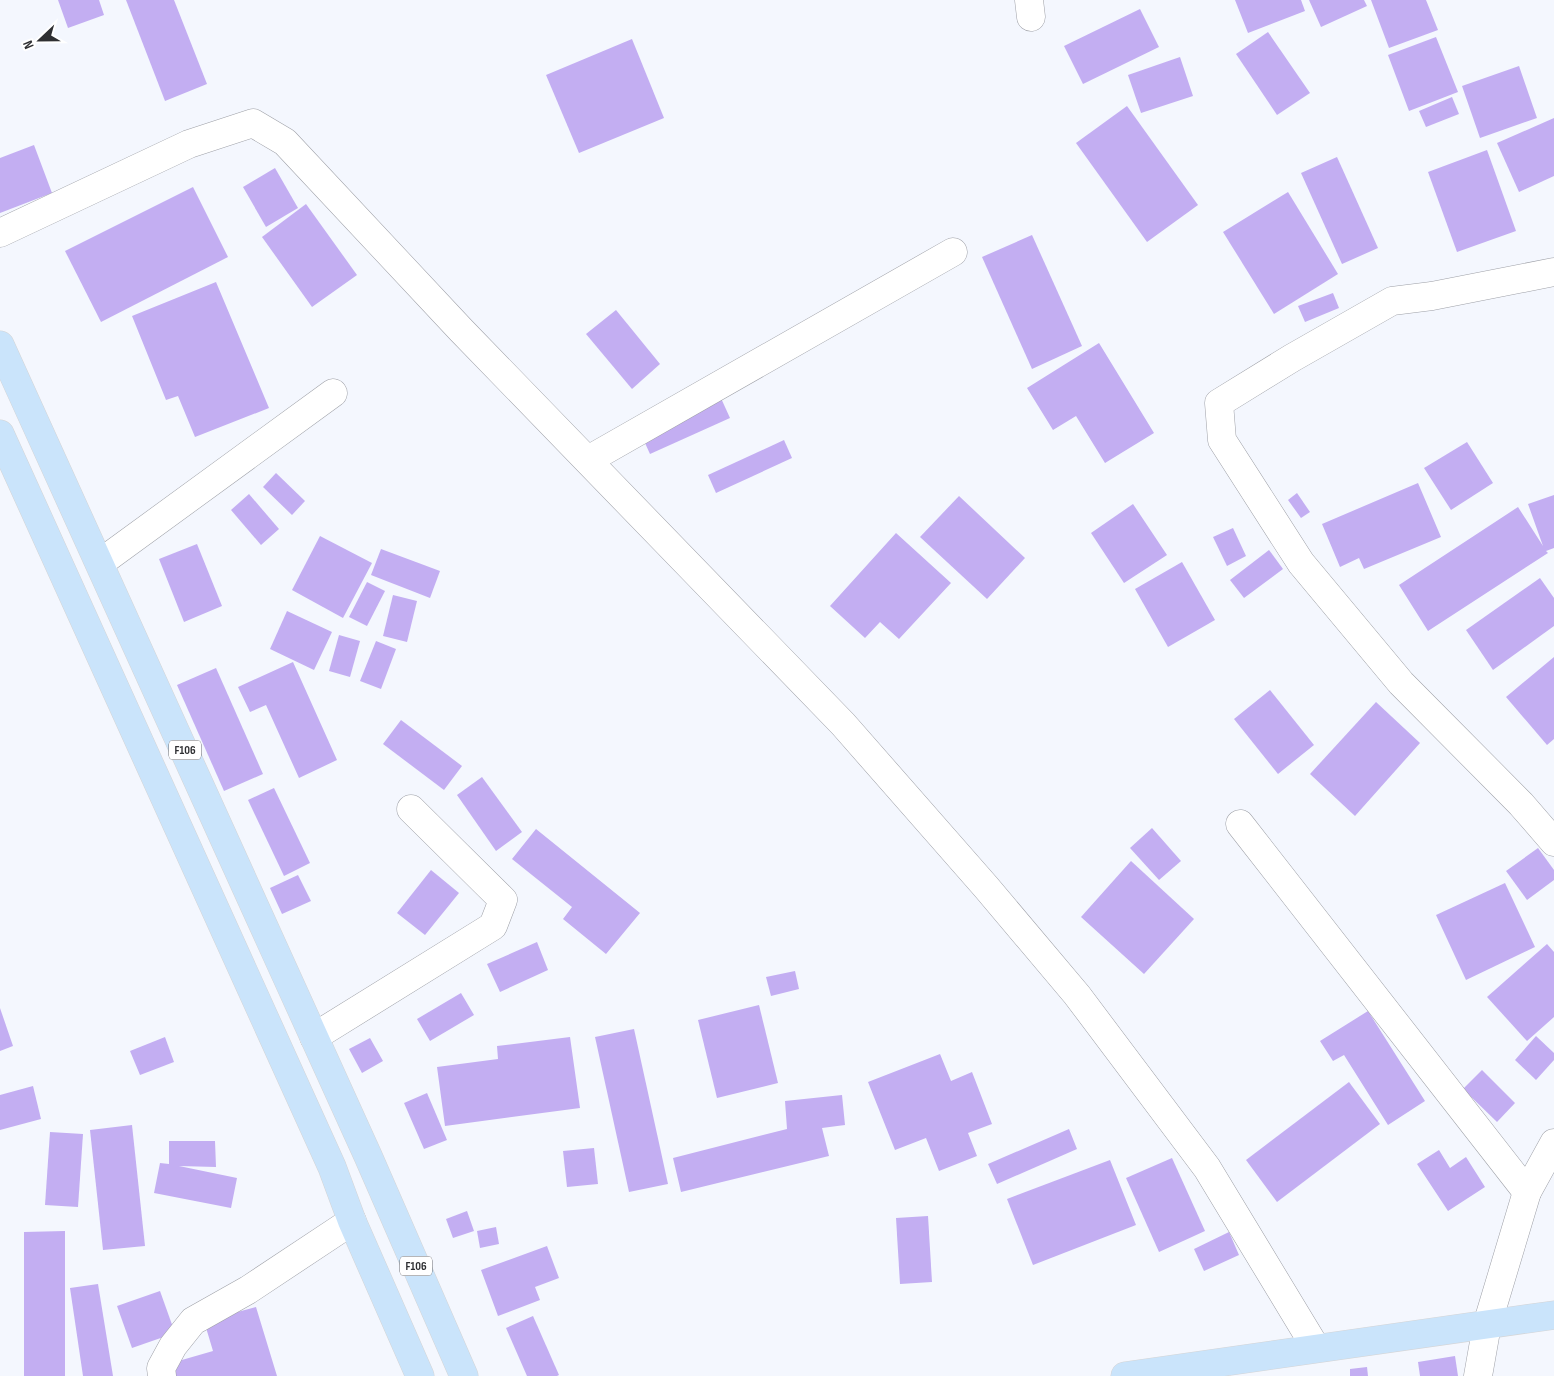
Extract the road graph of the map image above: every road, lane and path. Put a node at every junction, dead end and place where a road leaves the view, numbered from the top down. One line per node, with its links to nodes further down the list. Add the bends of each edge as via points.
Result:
1 (0, 233): 7 (street, via 188,144 253,123 284,142)
2 (953, 252): 7 (street)
3 (1554, 272): 11 (street, via 1392,301 1219,403 1222,440 1302,562 1401,683)
4 (0, 345): 8 (main road, F106)
5 (333, 393): 8 (street)
6 (0, 434): 15 (main road, F106, via 281,1052)
7 (588, 460): 19 (street, via 843,724 1077,995 1207,1168)
8 (100, 563): 12 (main road, F106)
9 (411, 809): 12 (street, via 503,900 493,926)
10 (1240, 824): 14 (street)
11 (1554, 842)
12 (314, 1037): 20 (main road, F106)
13 (1554, 1143): 14 (street)
14 (1527, 1192): 17 (street)
15 (352, 1220): 18 (main road, F106); 21 (street, via 248,1290 194,1321 173,1346 161,1368)
16 (1554, 1314): 17 (main road)
17 (1487, 1325): 19 (main road); 26 (street)
18 (407, 1346): 22 (main road); 23 (main road, F106)
19 (1316, 1348): 25 (main road)
20 (460, 1369): 24 (main road)
21 (162, 1376)
22 (404, 1376)
23 (420, 1376)
24 (483, 1376)
25 (1125, 1376)
26 (1478, 1376)

